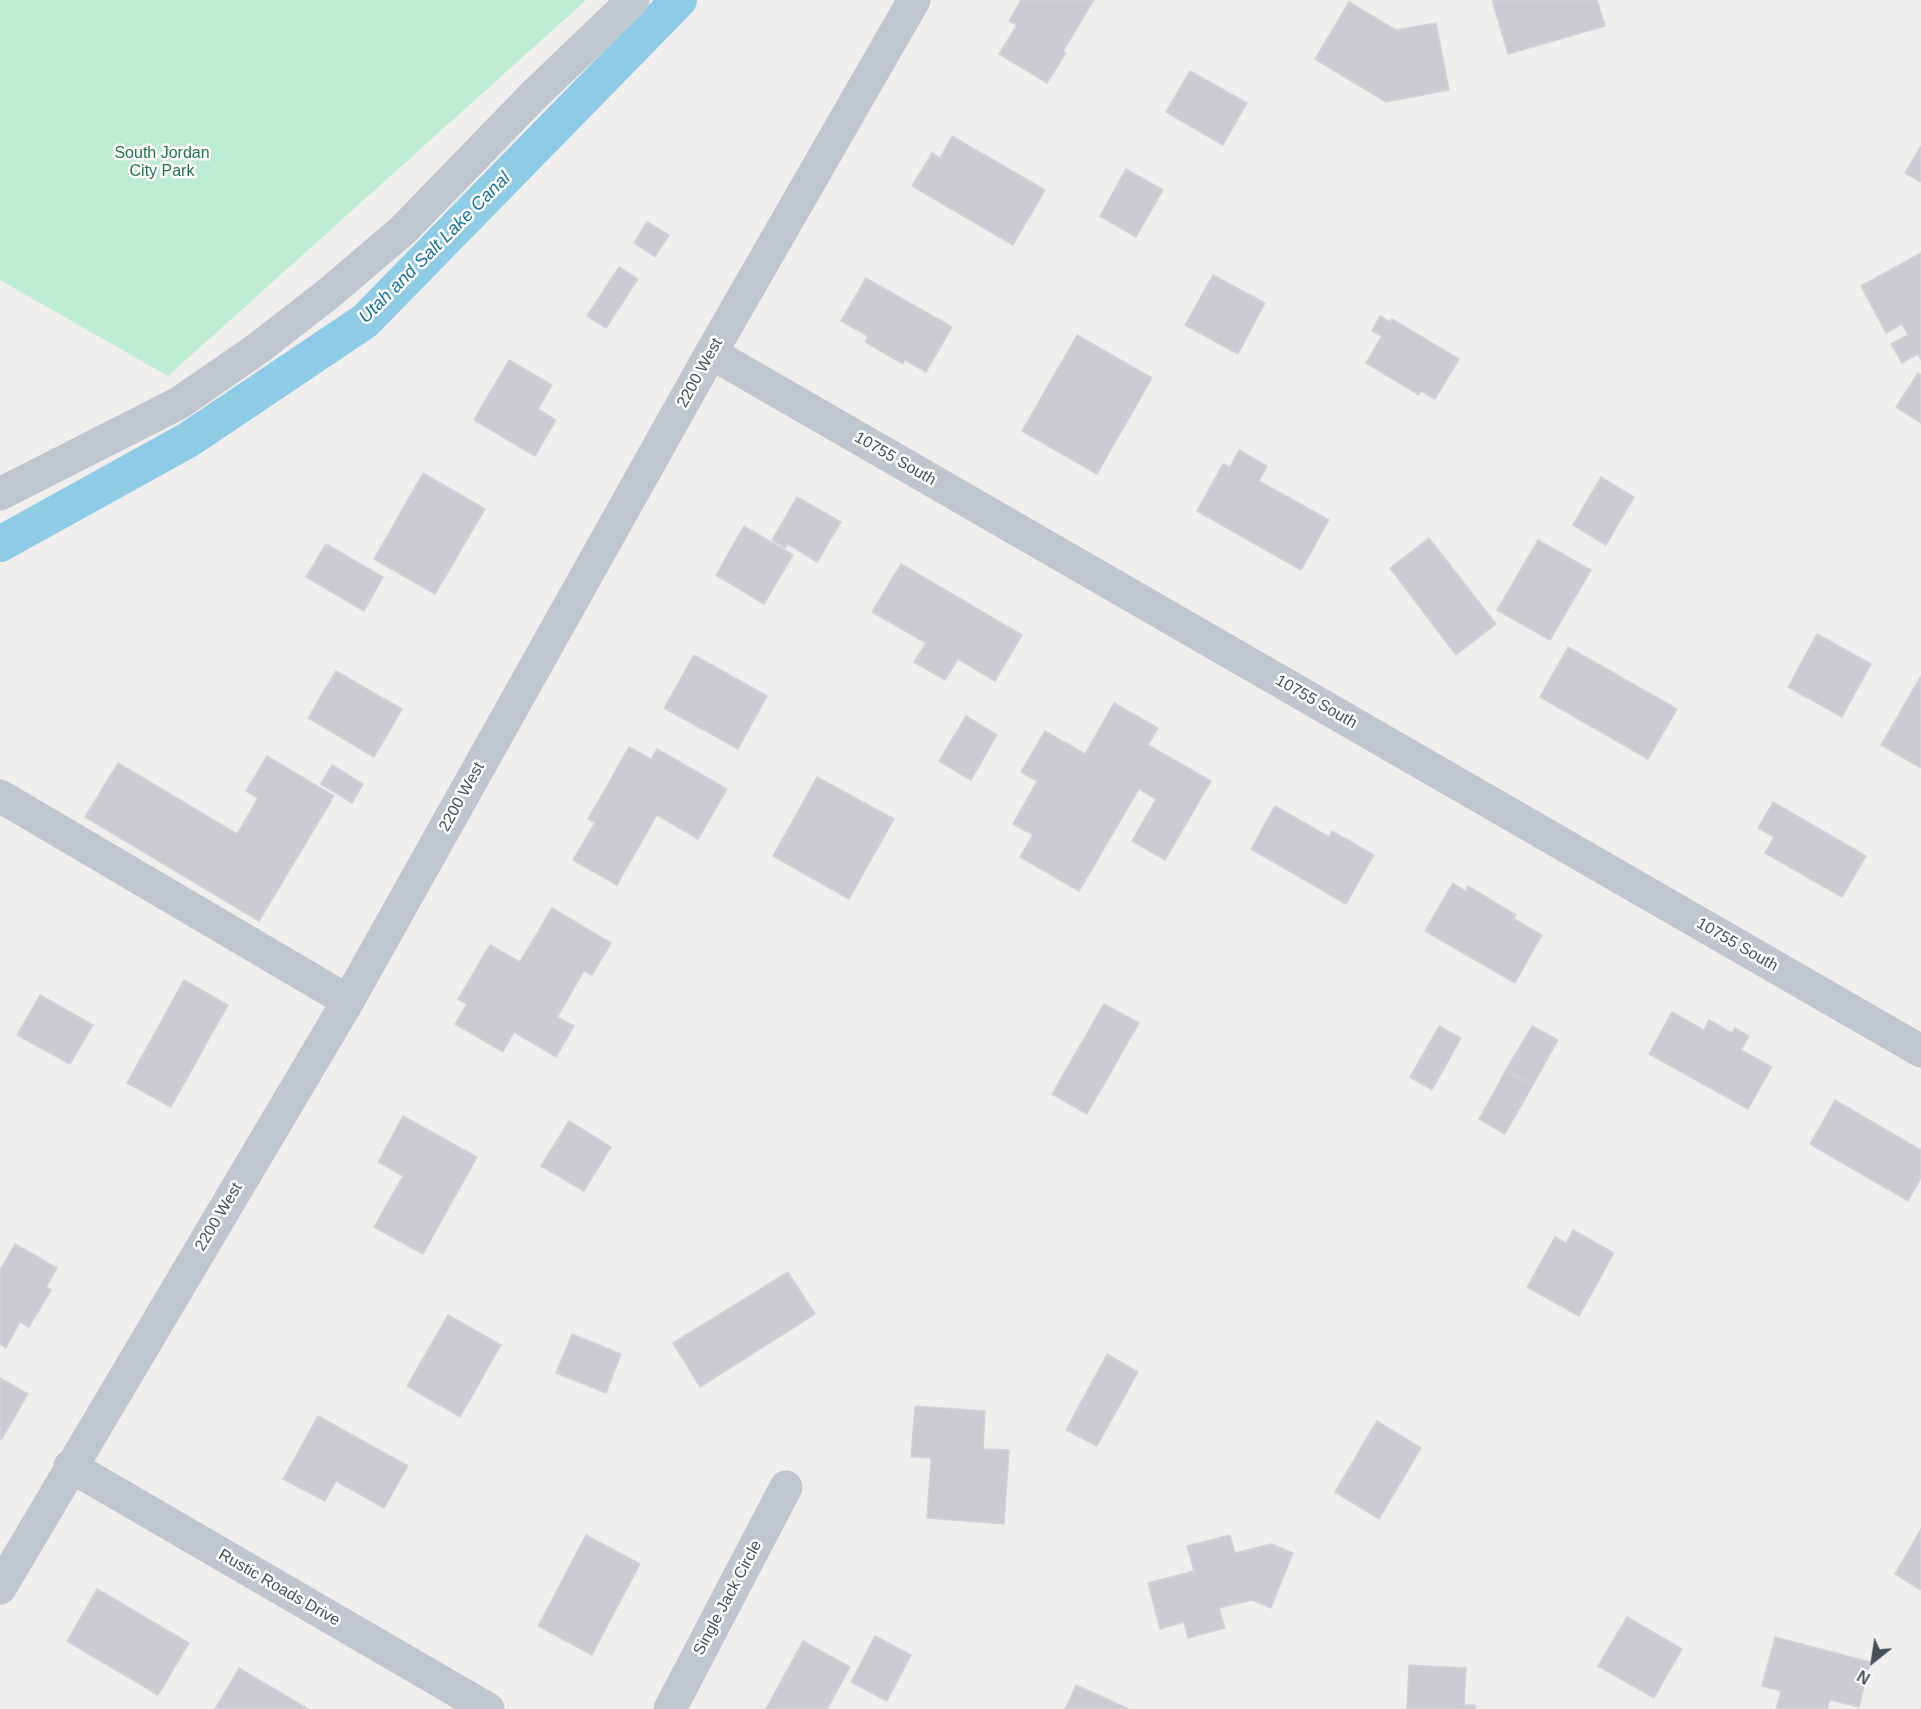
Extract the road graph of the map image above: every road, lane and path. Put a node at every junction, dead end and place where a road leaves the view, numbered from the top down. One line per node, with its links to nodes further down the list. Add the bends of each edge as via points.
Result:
1 (633, 0): 4 (street, via 403,230 257,350 179,403)
2 (914, 0): 3 (street, 2200 West)
3 (711, 353): 6 (street, 2200 West); 7 (street, 10755 South)
4 (0, 494)
5 (0, 796): 6 (street)
6 (348, 1001): 8 (street, 2200 West)
7 (1921, 1051)
8 (70, 1466): 10 (street, 2200 West); 11 (street, Rustic Roads Drive)
9 (786, 1487): 12 (street, Single Jack Circle)
10 (0, 1587)
11 (488, 1709)
12 (670, 1709)

